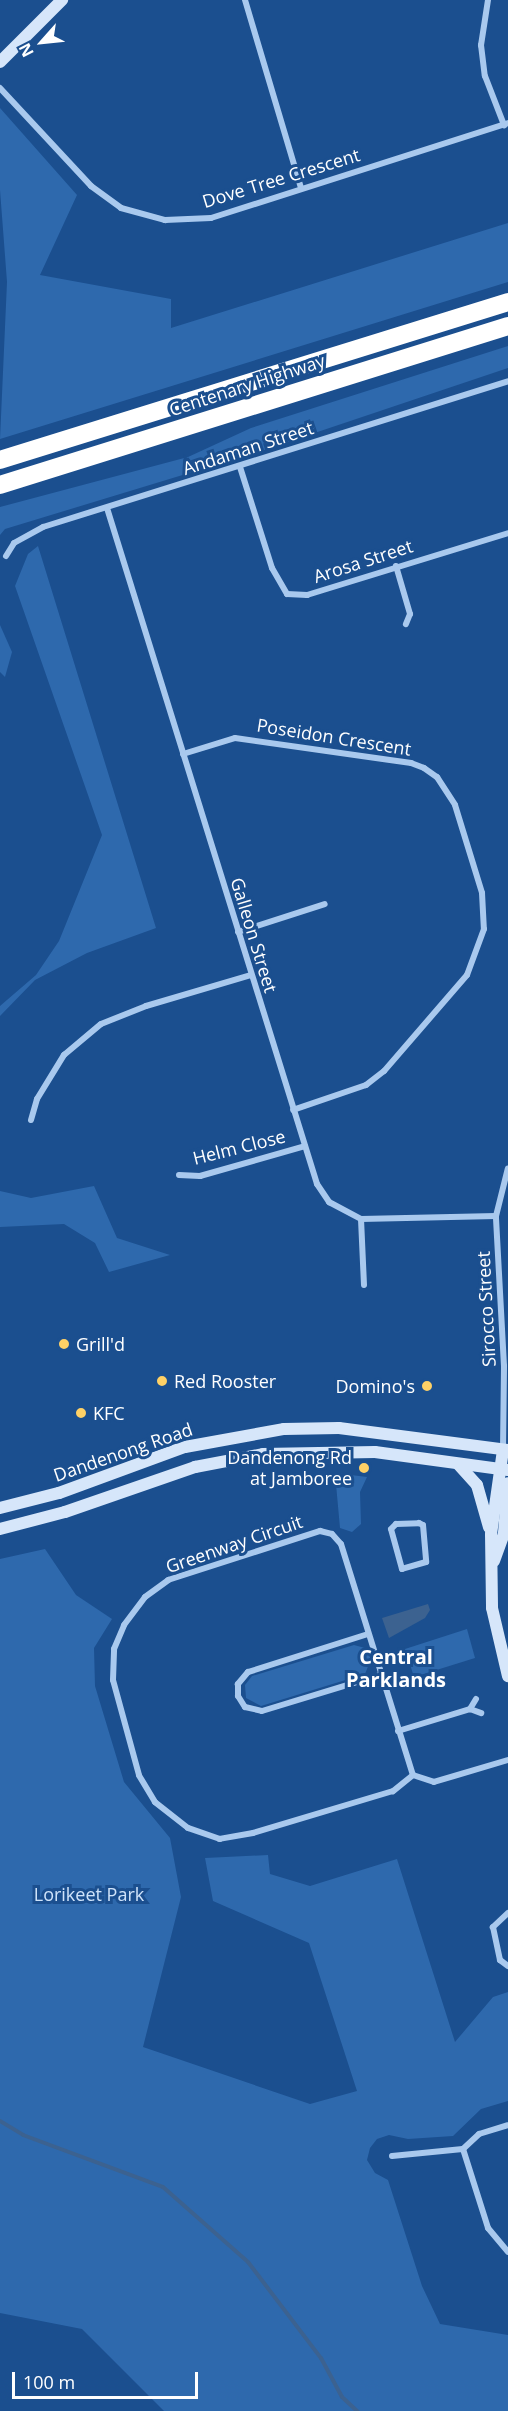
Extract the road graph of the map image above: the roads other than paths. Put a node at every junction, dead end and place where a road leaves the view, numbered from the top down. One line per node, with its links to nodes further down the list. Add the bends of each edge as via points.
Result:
1 (62, 0): 4 (main road)
2 (245, 0): 7 (street)
3 (488, 0): 6 (street, via 483,18 486,76)
4 (0, 62)
5 (0, 88): 7 (street, Dove Tree Crescent, via 91,186 121,208 165,220 211,218)
6 (506, 124): 7 (street, Dove Tree Crescent)
7 (302, 188)
8 (508, 302): 11 (highway, Centenary Highway)
9 (508, 326): 13 (highway, Centenary Highway)
10 (508, 381): 12 (street, Andaman Street)
11 (0, 460)
12 (240, 466): 14 (street, Andaman Street); 17 (street, Arosa Street, via 272,568 287,594 307,595)
13 (0, 485)
14 (107, 508): 16 (street, Andaman Street, via 29,533 14,543); 19 (street, Galleon Street)
15 (508, 533): 17 (street, Arosa Street)
16 (6, 556)
17 (396, 566): 18 (street, via 410,614)
18 (406, 624)
19 (183, 754): 21 (street, Galleon Street); 23 (street, Poseidon Crescent, via 235,738 411,763 437,777 455,805 482,893 484,929 467,975 384,1071 366,1085)
20 (325, 904): 21 (street)
21 (238, 932): 22 (street, Galleon Street)
22 (251, 975): 23 (street, Galleon Street); 24 (street, via 101,1024 64,1055 37,1099)
23 (293, 1110): 25 (street, Galleon Street)
24 (30, 1120)
25 (305, 1146): 27 (street, Helm Close, via 200,1176); 29 (street, Galleon Street, via 317,1184 329,1202)
26 (508, 1168): 28 (street, Sirocco Street)
27 (179, 1175)
28 (496, 1216): 29 (street); 31 (street, Sirocco Street)
29 (361, 1220): 30 (street)
30 (364, 1285)
31 (506, 1450): 33 (main road); 35 (main road, Dandenong Road, via 339,1428 285,1429 185,1447 59,1493)
32 (458, 1464): 33 (main road, Dandenong Road); 37 (main road, Dandenong Road, via 375,1452 263,1454 195,1467 65,1512); 39 (main road, via 477,1485)
33 (505, 1469): 39 (main road)
34 (508, 1483): 36 (main road)
35 (0, 1508)
36 (507, 1510): 40 (main road)
37 (0, 1529)
38 (391, 1529): 38 (street, via 396,1524 423,1525 426,1562 402,1569)
39 (491, 1534): 40 (main road)
40 (493, 1565): 43 (main road, via 492,1608)
41 (368, 1634): 42 (street, Greenway Circuit); 42 (street, via 248,1672 238,1684 238,1696 244,1707 262,1711); 49 (street, Greenway Circuit, via 341,1544 332,1534 320,1531 168,1580 145,1597 124,1625 114,1649 113,1680 139,1775 155,1802 184,1826 220,1839 272,1828 393,1791)
42 (380, 1675): 47 (street, Greenway Circuit)
43 (508, 1676)
44 (476, 1698): 45 (street)
45 (470, 1709): 46 (street); 47 (street)
46 (481, 1713)
47 (398, 1731): 49 (street, Greenway Circuit)
48 (508, 1760): 49 (street, via 434,1782)
49 (413, 1775)
50 (508, 1913): 51 (street, via 493,1927 500,1960)
51 (508, 1966)
52 (508, 2125): 53 (street, via 479,2134)
53 (463, 2149): 54 (street); 55 (street, via 488,2228)
54 (392, 2156)
55 (508, 2252)

